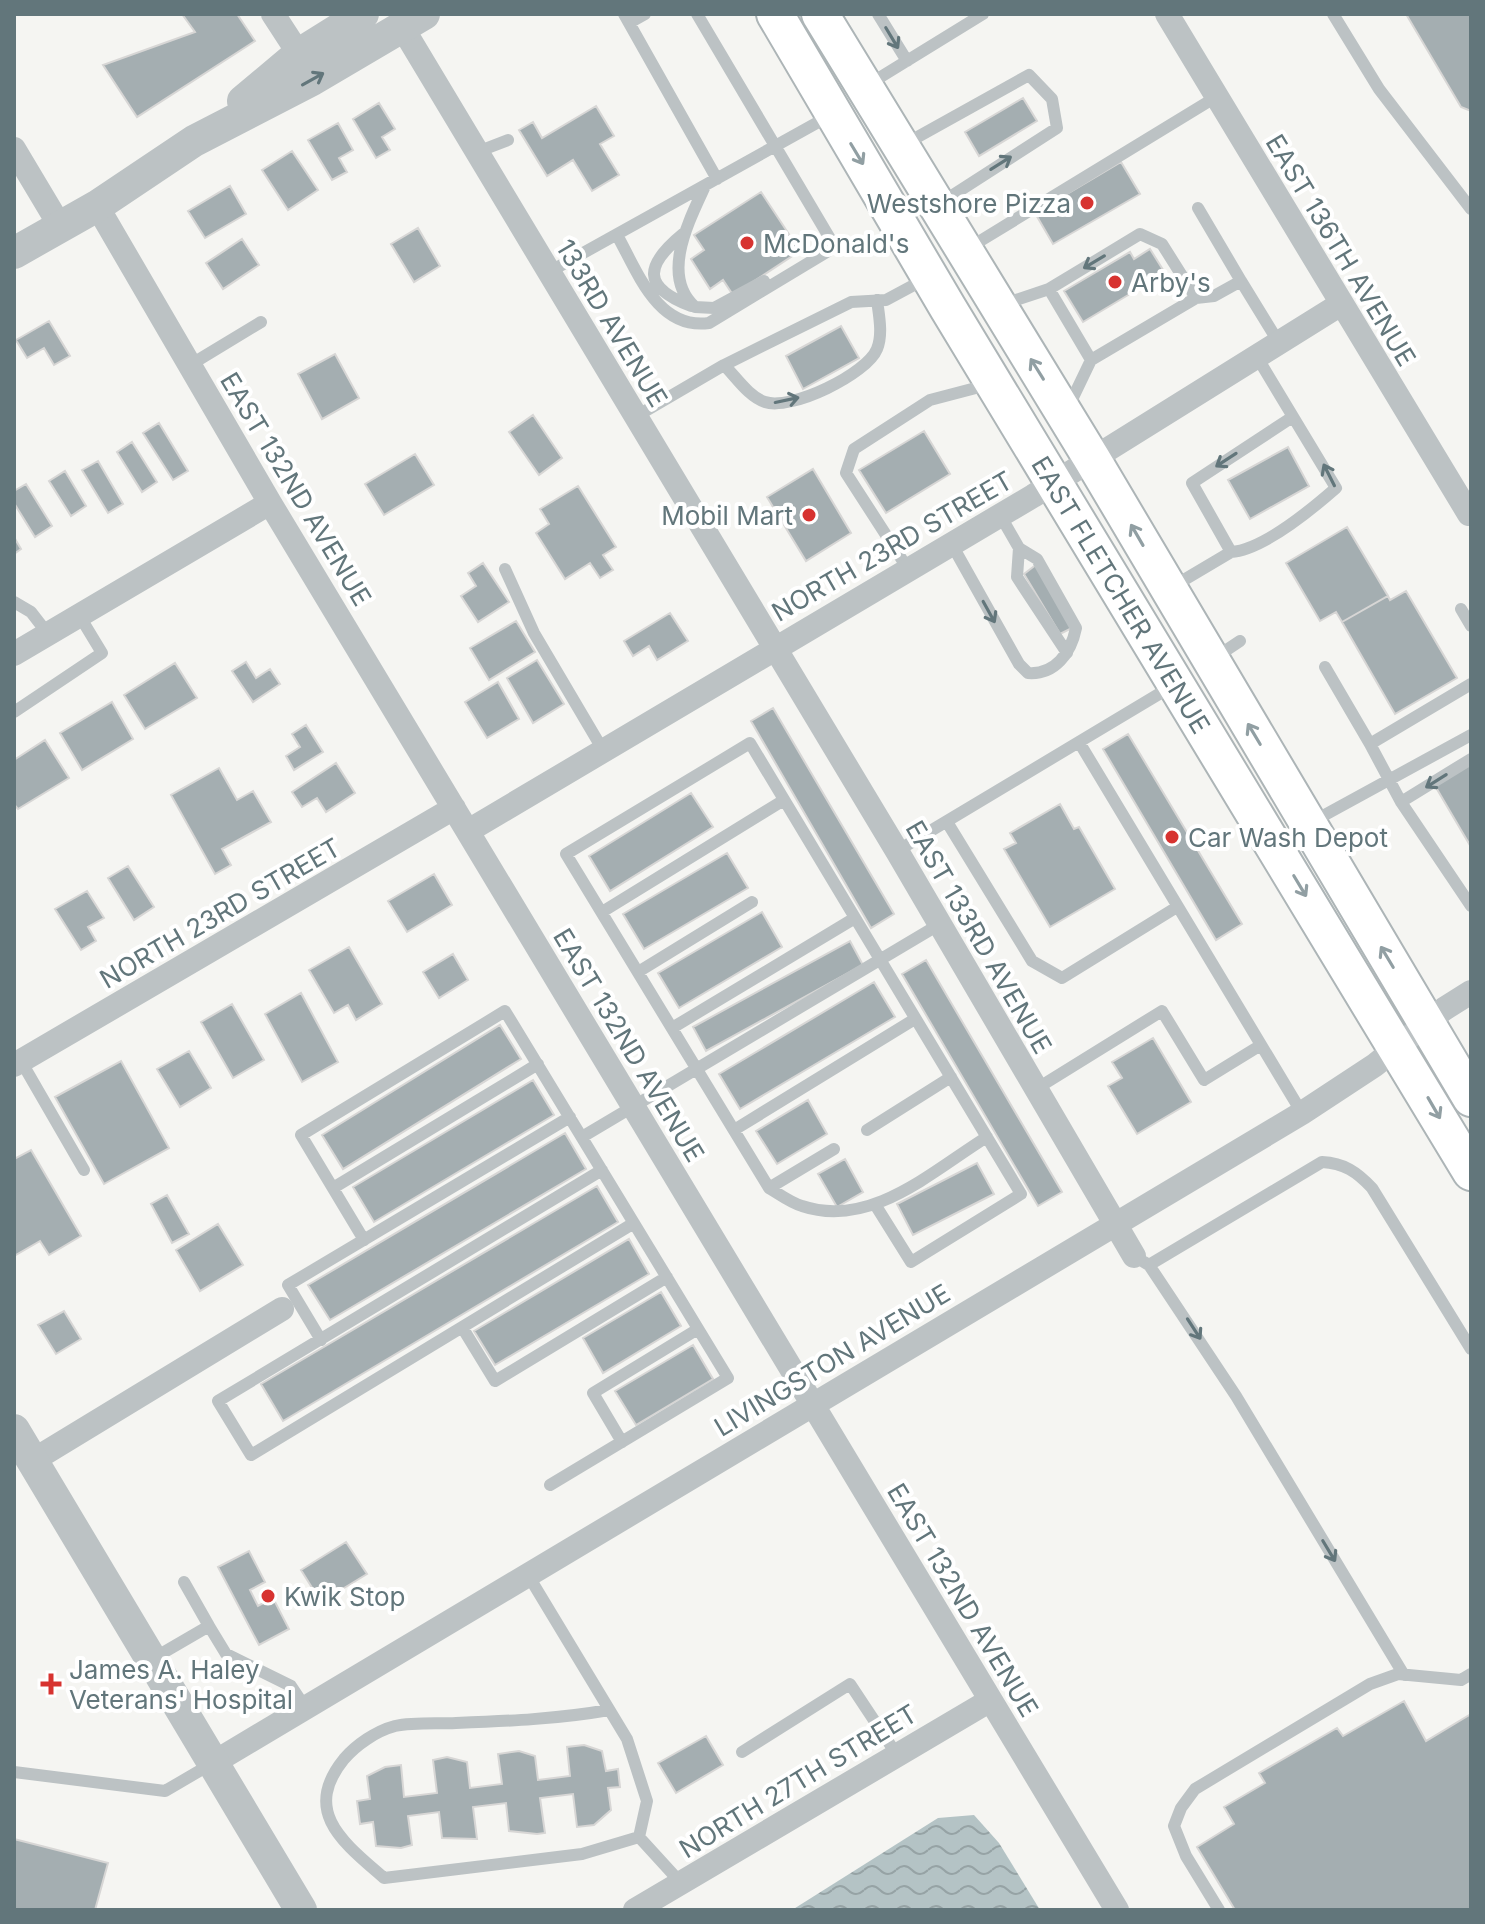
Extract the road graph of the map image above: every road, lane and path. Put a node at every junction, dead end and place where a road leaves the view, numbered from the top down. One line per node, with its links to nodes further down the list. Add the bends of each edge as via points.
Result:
1 (273, 14): 13 (street)
2 (363, 14): 13 (street)
3 (645, 14): 11 (lane)
4 (697, 14): 20 (lane)
5 (775, 14): 17 (main road, EAST FLETCHER AVENUE)
6 (820, 14): 15 (main road, EAST FLETCHER AVENUE)
7 (878, 14): 14 (lane, one-way to 14)
8 (983, 14): 14 (lane)
9 (1167, 14): 16 (street, EAST 136TH AVENUE)
10 (1333, 14): 29 (lane, via 1379,89)
11 (627, 18): 24 (lane)
12 (413, 20): 19 (street, one-way to 12); 23 (street, 133RD AVENUE)
13 (299, 54): 19 (street)
14 (907, 61): 15 (lane)
15 (865, 88): 21 (main road, EAST FLETCHER AVENUE)
16 (1216, 97): 33 (lane); 42 (street, EAST 136TH AVENUE)
17 (833, 114): 20 (lane); 37 (main road, EAST FLETCHER AVENUE, one-way to 37)
18 (508, 140): 23 (lane)
19 (194, 141): 26 (street)
20 (774, 147): 24 (lane); 35 (lane, via 835,247)
21 (900, 147): 27 (main road, EAST FLETCHER AVENUE); 27 (lane, one-way to 21, via 1057,128 1052,99 1029,75)
22 (14, 149): 30 (street)
23 (477, 152): 36 (street, 133RD AVENUE)
24 (717, 179): 25 (lane)
25 (705, 186): 31 (lane); 32 (lane)
26 (97, 206): 30 (street); 49 (street, EAST 132ND AVENUE)
27 (937, 206): 33 (main road, EAST FLETCHER AVENUE)
28 (1198, 208): 38 (lane)
29 (1471, 209)
30 (60, 226): 34 (street)
31 (683, 234): 44 (lane, via 678,286); 44 (lane, via 664,249 654,276 668,297)
32 (617, 235): 35 (lane, via 650,294 669,316 693,325 709,323); 36 (lane)
33 (964, 250): 43 (main road, EAST FLETCHER AVENUE)
34 (14, 253)
35 (807, 264): 44 (lane, via 794,263 714,308)
36 (549, 272): 53 (street, 133RD AVENUE)
37 (929, 276): 41 (lane); 51 (main road, EAST FLETCHER AVENUE)
38 (1241, 281): 40 (lane, via 1214,296); 46 (lane)
39 (1049, 289): 40 (lane, one-way to 39, via 1162,244 1140,234); 43 (lane); 48 (lane)
40 (1196, 298): 48 (lane)
41 (877, 300): 50 (lane, via 851,302); 50 (lane, one-way to 41, via 769,404 827,388 874,355 881,331)
42 (1341, 304): 46 (street, NORTH 23RD STREET); 58 (street, EAST 136TH AVENUE)
43 (999, 305): 52 (main road, EAST FLETCHER AVENUE, one-way to 43)
44 (695, 307)
45 (261, 322): 49 (lane)
46 (1279, 343): 47 (street, NORTH 23RD STREET)
47 (1257, 357): 54 (lane); 55 (street, NORTH 23RD STREET)
48 (1091, 360): 52 (lane)
49 (190, 365): 57 (street, EAST 132ND AVENUE)
50 (724, 365): 53 (lane)
51 (994, 383): 56 (main road, EAST FLETCHER AVENUE); 64 (lane, via 930,400 854,449 846,473)
52 (1065, 415): 55 (main road, EAST FLETCHER AVENUE)
53 (635, 417): 72 (street, 133RD AVENUE)
54 (1291, 418): 62 (lane, one-way to 62, via 1192,483); 62 (lane, one-way to 54, via 1243,551 1295,521 1336,488)
55 (1092, 459): 56 (street, NORTH 23RD STREET); 65 (main road, EAST FLETCHER AVENUE, one-way to 55)
56 (1054, 481): 59 (street, NORTH 23RD STREET); 77 (main road, EAST FLETCHER AVENUE)
57 (270, 503): 68 (street); 88 (street, EAST 132ND AVENUE)
58 (1470, 513)
59 (1000, 515): 60 (street, NORTH 23RD STREET); 61 (lane)
60 (951, 543): 64 (street, NORTH 23RD STREET); 73 (lane, one-way to 73, via 1028,673 1048,671)
61 (1019, 548): 73 (lane, via 1017,577); 73 (lane, via 1037,559 1069,612 1076,628)
62 (1231, 552): 65 (lane)
63 (505, 569): 83 (lane, via 534,633)
64 (908, 569): 72 (street, NORTH 23RD STREET)
65 (1168, 589): 75 (main road, EAST FLETCHER AVENUE)
66 (14, 602): 70 (lane, via 31,612)
67 (1461, 609): 69 (lane)
68 (79, 615): 70 (street); 79 (lane, via 102,653)
69 (1471, 626)
70 (48, 634): 74 (street)
71 (1240, 641): 75 (lane)
72 (774, 648): 83 (street, NORTH 23RD STREET); 92 (street, EAST 133RD AVENUE)
73 (1067, 653)
74 (14, 654)
75 (1210, 661): 90 (main road, EAST FLETCHER AVENUE, one-way to 75)
76 (1325, 667): 82 (lane)
77 (1177, 683): 81 (lane); 106 (main road, EAST FLETCHER AVENUE, one-way to 106)
78 (1471, 684): 82 (lane)
79 (14, 712)
80 (1471, 735): 85 (lane)
81 (1079, 742): 89 (lane); 95 (lane)
82 (1370, 744): 85 (lane)
83 (603, 750): 91 (street, NORTH 23RD STREET)
84 (1471, 759): 87 (lane, one-way to 87)
85 (1388, 781): 87 (lane); 90 (lane)
86 (784, 800): 96 (lane); 96 (lane, via 750,743 566,854); 97 (lane)
87 (1401, 802): 94 (lane)
88 (454, 808): 91 (street, EAST 132ND AVENUE); 107 (street, NORTH 23RD STREET)
89 (947, 822): 92 (lane); 95 (lane, via 1032,961 1062,978)
90 (1308, 824): 103 (main road, EAST FLETCHER AVENUE, one-way to 90)
91 (468, 831): 113 (street, EAST 132ND AVENUE)
92 (897, 851): 98 (street, EAST 133RD AVENUE)
93 (752, 902): 100 (lane)
94 (1468, 903)
95 (1177, 907): 105 (lane)
96 (602, 912): 100 (lane)
97 (855, 918): 99 (lane); 104 (lane)
98 (940, 924): 99 (lane); 111 (street, EAST 133RD AVENUE)
99 (880, 960): 102 (lane); 109 (lane)
100 (638, 972): 104 (lane)
101 (1471, 992): 103 (street, LIVINGSTON AVENUE)
102 (915, 1019): 110 (lane); 116 (lane)
103 (1426, 1024): 106 (street, LIVINGSTON AVENUE); 112 (main road, EAST FLETCHER AVENUE)
104 (672, 1028): 109 (lane)
105 (1261, 1045): 111 (lane, via 1204,1080 1162,1011); 114 (lane)
106 (1397, 1045): 114 (street, LIVINGSTON AVENUE); 123 (main road, EAST FLETCHER AVENUE, one-way to 123)
107 (18, 1063): 121 (lane)
108 (538, 1064): 115 (lane); 124 (lane); 124 (lane, via 505,1011 314,1126 301,1135)
109 (697, 1068): 113 (lane); 116 (lane)
110 (951, 1077): 117 (lane); 119 (lane)
111 (1036, 1089): 128 (street, EAST 133RD AVENUE)
112 (1471, 1098)
113 (633, 1106): 118 (lane); 137 (street, EAST 132ND AVENUE)
114 (1302, 1113): 128 (street, LIVINGSTON AVENUE)
115 (570, 1117): 118 (lane); 129 (lane)
116 (734, 1130): 125 (lane)
117 (867, 1130)
118 (582, 1137): 122 (lane)
119 (987, 1137): 126 (lane); 126 (lane, via 1021,1194 911,1262)
120 (834, 1149): 125 (lane)
121 (84, 1170)
122 (602, 1170): 127 (lane); 135 (lane)
123 (1471, 1172)
124 (333, 1188): 129 (lane)
125 (769, 1188): 126 (lane, via 802,1206 850,1212)
126 (876, 1206)
127 (634, 1223): 131 (lane); 133 (lane)
128 (1116, 1225): 130 (street, EAST 133RD AVENUE); 137 (street, LIVINGSTON AVENUE)
129 (364, 1240): 135 (lane, via 288,1285)
130 (1142, 1260): 136 (lane, via 1322,1162 1339,1163 1372,1188); 147 (lane, one-way to 147, via 1236,1396)
131 (667, 1277): 133 (lane, via 495,1381); 134 (lane)
132 (282, 1309): 140 (street)
133 (462, 1327): 135 (lane, via 251,1455 218,1401)
134 (698, 1329): 139 (lane, via 593,1393); 139 (lane, via 728,1378)
135 (321, 1340)
136 (1471, 1349)
137 (813, 1402): 142 (street, LIVINGSTON AVENUE); 148 (street, EAST 132ND AVENUE)
138 (14, 1430): 140 (street)
139 (622, 1442): 141 (lane)
140 (32, 1461): 145 (street)
141 (550, 1485)
142 (528, 1575): 149 (street, LIVINGSTON AVENUE); 150 (lane)
143 (184, 1582): 144 (lane)
144 (209, 1626): 145 (lane); 149 (lane, via 226,1654 291,1686)
145 (151, 1660): 153 (street)
146 (1471, 1674): 147 (lane, via 1461,1680)
147 (1404, 1675): 160 (lane, via 1370,1684 1195,1789 1174,1826)
148 (989, 1701): 152 (street, NORTH 27TH STREET); 159 (street, EAST 132ND AVENUE)
149 (305, 1707): 153 (street, LIVINGSTON AVENUE)
150 (609, 1710): 155 (lane, via 627,1739 647,1801); 155 (lane, via 567,1718 394,1727 355,1747 332,1775 324,1799 328,1820 347,1846 384,1878 582,1854)
151 (742, 1752): 152 (lane, via 850,1684)
152 (897, 1755): 156 (street, NORTH 27TH STREET)
153 (213, 1763): 154 (lane, via 165,1791); 157 (street)
154 (14, 1772)
155 (639, 1837): 156 (lane)
156 (681, 1883): 158 (street, NORTH 27TH STREET)
157 (301, 1910)
158 (635, 1910)
159 (1117, 1910)
160 (1219, 1910)

